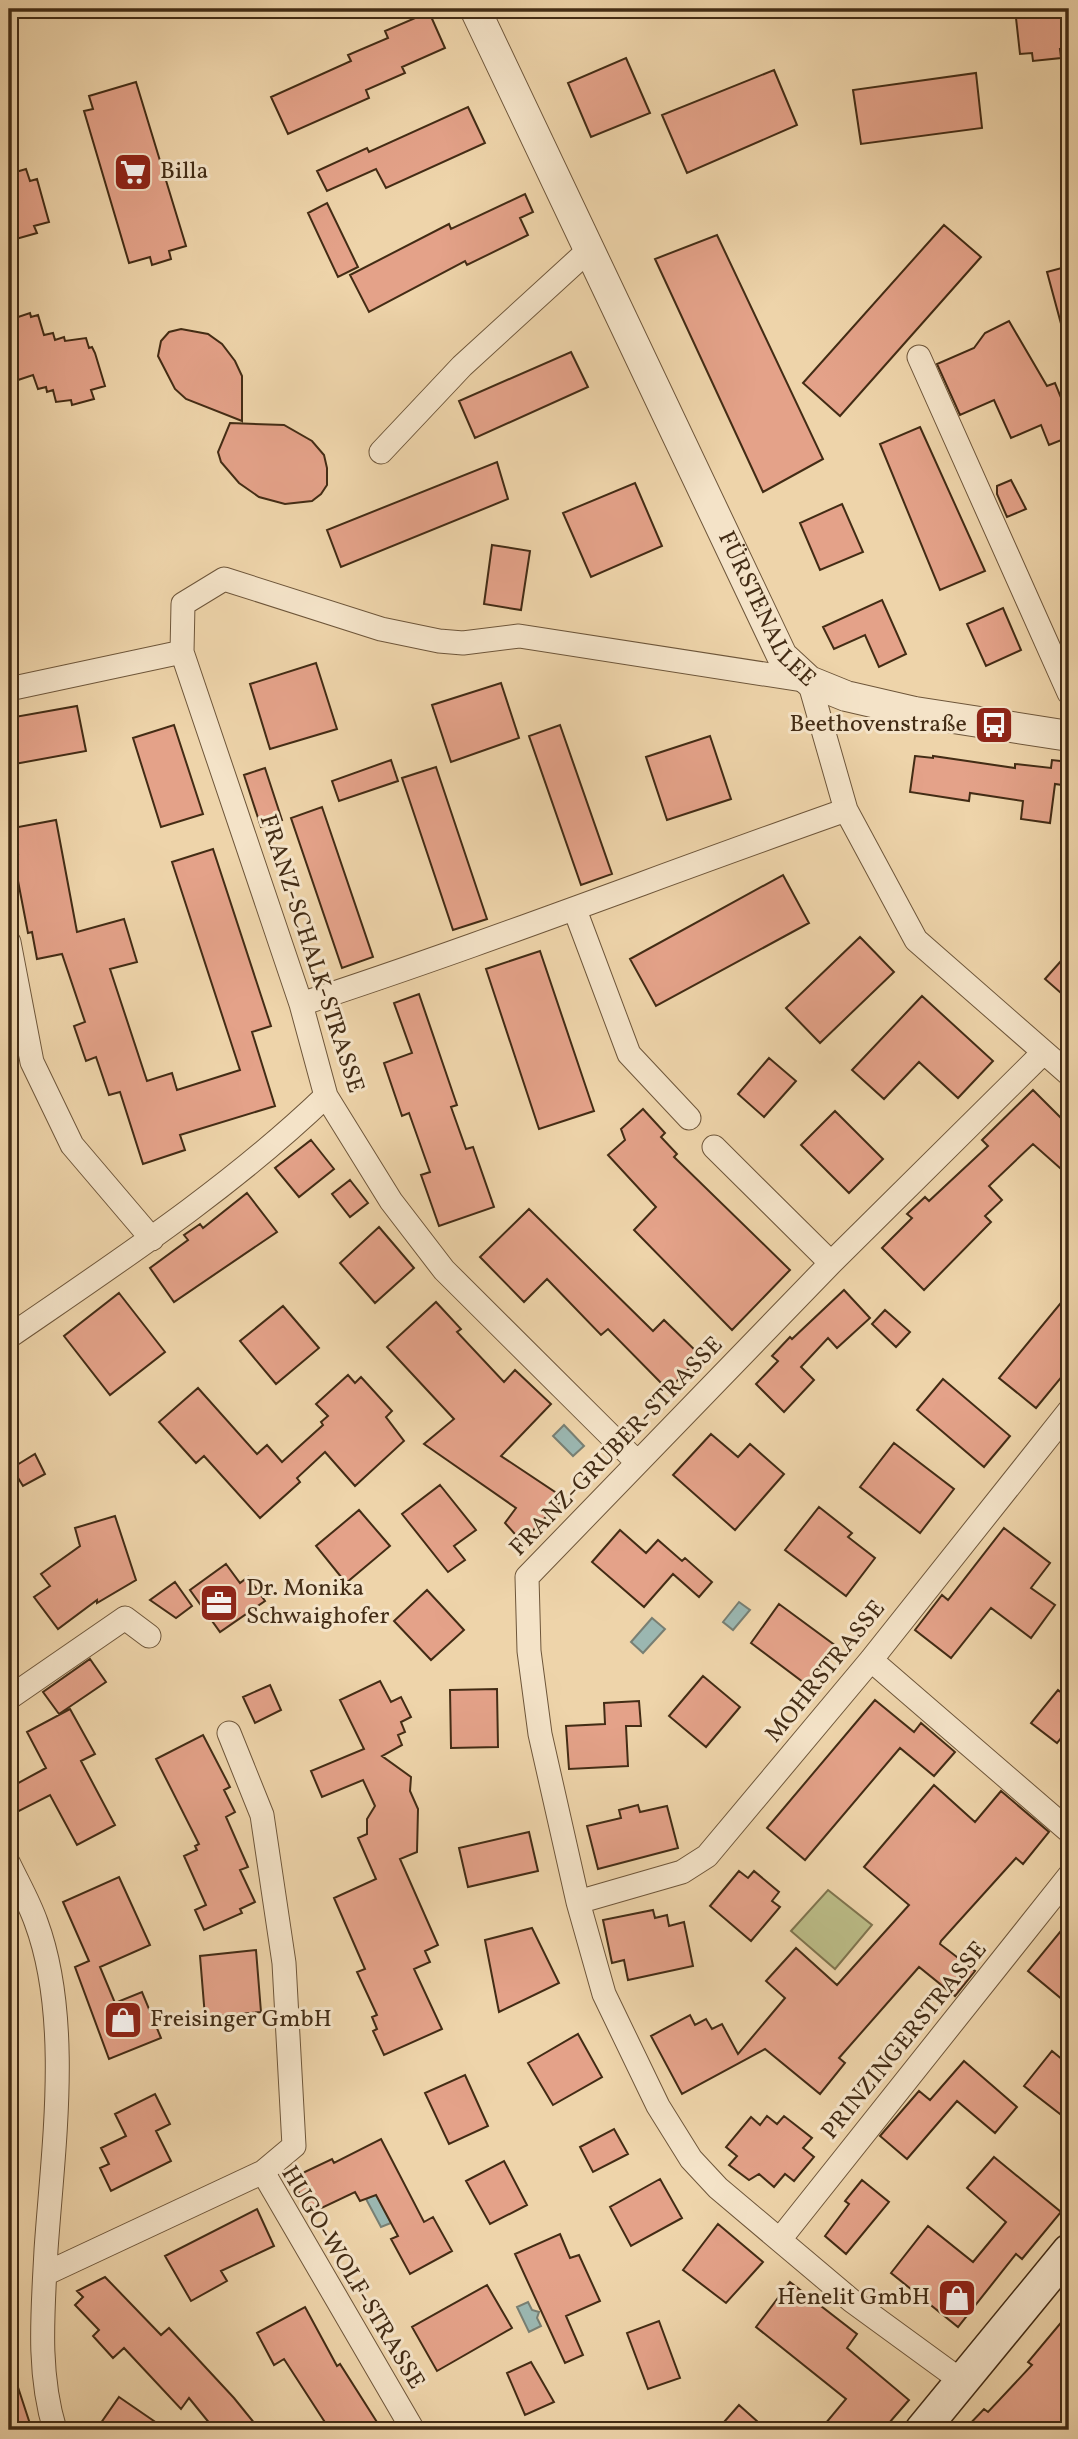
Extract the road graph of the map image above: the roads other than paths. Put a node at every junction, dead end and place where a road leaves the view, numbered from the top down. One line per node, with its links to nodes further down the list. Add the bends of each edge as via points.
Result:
1 (475, 9): 2 (street, FÜRSTENALLEE)
2 (592, 248): 4 (street, via 462,366); 6 (street, FÜRSTENALLEE, via 773,641)
3 (919, 357): 8 (street)
4 (381, 452)
5 (182, 652): 6 (street, via 183,604 224,579 381,629 439,641 519,636); 7 (street); 13 (street, FRANZ-SCHALK-STRASSE)
6 (809, 681): 9 (street, via 896,709); 10 (street, FÜRSTENALLEE)
7 (9, 690)
8 (1069, 693)
9 (1069, 736)
10 (846, 810): 11 (street); 14 (street, FÜRSTENALLEE, via 916,940)
11 (575, 909): 13 (street); 17 (street, via 629,1054)
12 (9, 942): 19 (street, via 32,1062 72,1145)
13 (301, 1004): 16 (street, FRANZ-SCHALK-STRASSE)
14 (1044, 1052): 15 (street, FÜRSTENALLEE); 20 (street, FRANZ-GRUBER-STRASSE)
15 (1069, 1074)
16 (326, 1096): 19 (street, via 287,1133); 23 (street, FRANZ-SCHALK-STRASSE, via 391,1201 444,1270)
17 (688, 1118)
18 (714, 1147): 20 (street)
19 (152, 1239): 21 (street)
20 (831, 1263): 23 (street, FRANZ-GRUBER-STRASSE)
21 (10, 1336)
22 (1069, 1410): 25 (street, MOHRSTRASSE)
23 (636, 1461): 31 (street, FRANZ-GRUBER-STRASSE, via 527,1577 529,1651 540,1734)
24 (149, 1636): 26 (street, via 125,1618)
25 (871, 1660): 28 (street); 31 (street, MOHRSTRASSE, via 707,1856 682,1872)
26 (9, 1698)
27 (229, 1733): 32 (street, via 262,1815 284,1963 294,2146)
28 (1069, 1831)
29 (9, 1864): 35 (street, via 37,1923 52,1996 58,2069)
30 (1069, 1876): 33 (street, PRINZINGERSTRASSE)
31 (578, 1902): 33 (street, FRANZ-GRUBER-STRASSE, via 604,1994 658,2106 691,2159 718,2188)
32 (262, 2172): 35 (street, HUGO-WOLF-STRASSE); 38 (street, HUGO-WOLF-STRASSE)
33 (781, 2238): 36 (street, FRANZ-GRUBER-STRASSE, via 852,2301)
34 (1069, 2251): 36 (main road)
35 (45, 2274): 37 (street, via 43,2366)
36 (963, 2382): 39 (main road)
37 (55, 2430)
38 (413, 2430)
39 (922, 2430)

